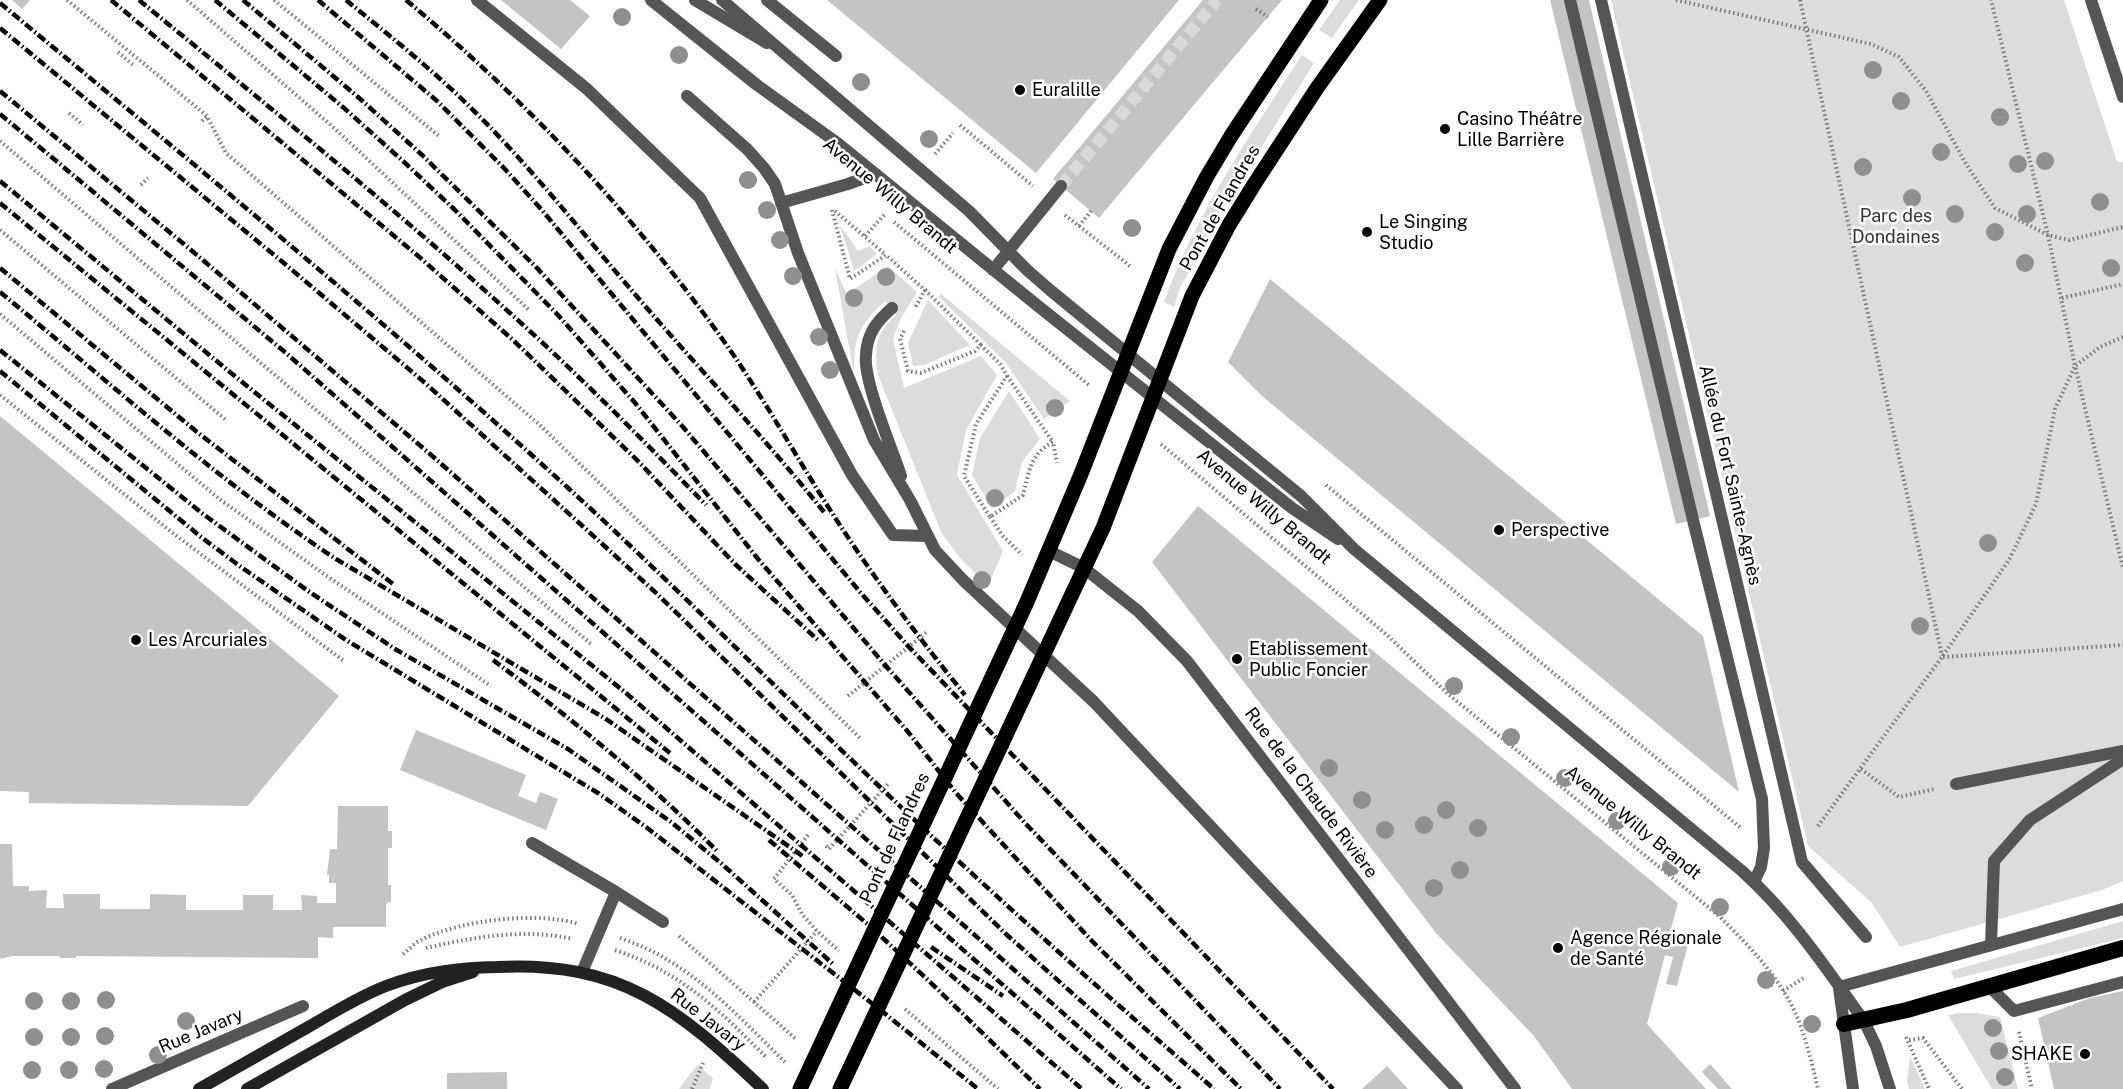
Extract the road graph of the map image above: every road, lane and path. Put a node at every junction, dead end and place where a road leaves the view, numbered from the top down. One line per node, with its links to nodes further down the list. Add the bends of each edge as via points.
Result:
1 (67, 0): 27 (path)
2 (187, 0): 60 (path, via 333,128)
3 (274, 0): 31 (path)
4 (477, 0): 76 (street, via 587,89 700,198 852,475 893,535)
5 (651, 0): 36 (street, Avenue Willy Brandt)
6 (695, 0): 21 (street)
7 (722, 0): 21 (street, Avenue Willy Brandt)
8 (767, 0): 22 (street)
9 (1321, 0): 79 (main road, Pont de Flandres, via 1206,178 1169,249)
10 (1380, 0): 80 (main road, Pont de Flandres, via 1311,97 1209,262)
11 (1570, 0): 98 (street, via 1762,799)
12 (1601, 0): 96 (street, Allée du Fort Sainte-Agnès)
13 (1676, 0): 19 (path)
14 (1800, 0): 19 (path)
15 (1991, 0): 50 (path)
16 (2091, 0): 25 (street)
17 (1256, 9): 18 (path)
18 (1268, 17)
19 (1806, 29): 50 (path, via 1871,44 1899,57 1926,91 1995,208); 85 (path)
20 (118, 52): 23 (path)
21 (784, 53): 51 (street, Avenue Willy Brandt, via 969,211)
22 (836, 56)
23 (133, 65)
24 (687, 96): 41 (street, via 764,168)
25 (2123, 97)
26 (69, 113): 29 (path)
27 (207, 116): 28 (path); 89 (path, via 226,153 542,427)
28 (202, 121)
29 (83, 124)
30 (960, 125): 33 (path)
31 (440, 137)
32 (0, 141): 83 (path)
33 (999, 159)
34 (25, 165): 35 (path)
35 (32, 171)
36 (875, 174): 38 (street); 54 (street, Avenue Willy Brandt)
37 (148, 178): 39 (path)
38 (848, 184): 41 (street); 42 (path); 44 (path, Avenue Willy Brandt)
39 (141, 185)
40 (1061, 186): 51 (street)
41 (781, 202): 74 (street, via 874,440)
42 (832, 209): 49 (path); 52 (path, via 850,279)
43 (1091, 211): 46 (path)
44 (885, 214): 49 (path); 67 (path, Avenue Willy Brandt)
45 (1067, 216): 46 (path)
46 (1079, 226): 53 (path)
47 (2123, 227): 50 (path, via 2068,240)
48 (0, 230): 69 (path)
49 (865, 236): 52 (path)
50 (2048, 236): 57 (path)
51 (1009, 251): 54 (street); 78 (street, Avenue Willy Brandt, via 1050,290 1301,496)
52 (885, 255): 56 (path)
53 (1130, 266)
54 (993, 270): 78 (street, Avenue Willy Brandt, via 1292,508)
55 (2123, 284): 57 (path)
56 (925, 290): 59 (path); 64 (path)
57 (2062, 298): 65 (path)
58 (892, 308): 74 (street, via 877,321 865,357 869,380)
59 (915, 309)
60 (529, 310)
61 (0, 314): 87 (path, via 218,498)
62 (905, 329): 64 (path, via 900,339 908,371 921,373)
63 (2123, 337): 65 (path, via 2100,347)
64 (981, 345): 66 (path)
65 (2075, 366): 81 (path); 85 (path, via 2055,409 2037,504 2024,534)
66 (1006, 376): 71 (path); 75 (path, via 976,424 964,476)
67 (1092, 387)
68 (0, 395): 86 (path, via 174,534)
69 (226, 420)
70 (1154, 438): 126 (path, Avenue Willy Brandt, via 1387,635 1448,693 1726,923 1755,952 1788,998)
71 (1053, 442): 72 (path); 75 (path, via 1043,447 1031,462 1023,495)
72 (1057, 463)
73 (1322, 481): 98 (path)
74 (910, 500): 76 (street)
75 (990, 517): 77 (path)
76 (926, 536): 124 (street, via 948,566 1094,702)
77 (1003, 536)
78 (1354, 549): 99 (street, Avenue Willy Brandt)
79 (1049, 551): 80 (street, Rue de la Chaude Rivière); 122 (main road, Pont de Flandres)
80 (1084, 568): 123 (main road, Pont de Flandres); 125 (street, Rue de la Chaude Rivière, via 1138,611 1187,661)
81 (2123, 568)
82 (928, 631): 88 (path)
83 (591, 644)
84 (2123, 645): 85 (path)
85 (1942, 657): 92 (path)
86 (345, 662)
87 (491, 686)
88 (848, 696)
89 (861, 739)
90 (2123, 751): 94 (street)
91 (2123, 759): 105 (street, via 2030,820 1994,861)
92 (1861, 769): 94 (path, via 1899,796); 96 (path, via 1807,840)
93 (888, 784): 97 (path, via 830,849)
94 (1956, 784)
95 (532, 843): 100 (street)
96 (1798, 845): 104 (street, Allée du Fort Sainte-Agnès, via 1802,862)
97 (826, 846)
98 (1764, 848): 99 (street)
99 (1754, 882): 110 (street, Avenue Willy Brandt, via 1807,941)
100 (616, 892): 102 (street); 108 (street)
101 (2123, 909): 105 (street)
102 (663, 922): 112 (path)
103 (817, 931): 112 (path)
104 (1866, 937)
105 (1990, 945): 110 (street)
106 (2123, 948): 111 (highway)
107 (486, 967): 108 (main road, Rue Javary); 119 (main road, Rue Javary, via 445,970 384,987); 120 (main road, Rue Javary, via 405,1000)
108 (582, 972): 121 (main road, Rue Javary, via 618,982 671,1010)
109 (2123, 982): 114 (street)
110 (1839, 987): 115 (street, Avenue Willy Brandt); 116 (street, Avenue Willy Brandt)
111 (1990, 987): 114 (street); 115 (highway)
112 (754, 1002): 117 (path)
113 (303, 1006): 118 (street, Rue Javary)
114 (2014, 1011): 131 (path)
115 (1864, 1021): 116 (highway); 128 (street, Avenue Willy Brandt)
116 (1844, 1024): 127 (street, Avenue Willy Brandt)
117 (798, 1041)
118 (112, 1089)
119 (199, 1089)
120 (247, 1089)
121 (763, 1089)
122 (801, 1089)
123 (840, 1089)
124 (1457, 1089)
125 (1515, 1089)
126 (1818, 1089)
127 (1853, 1089)
128 (1890, 1089)
129 (1929, 1089): 130 (path, via 1909,1040 1923,1038)
130 (1962, 1089)
131 (2032, 1089)

